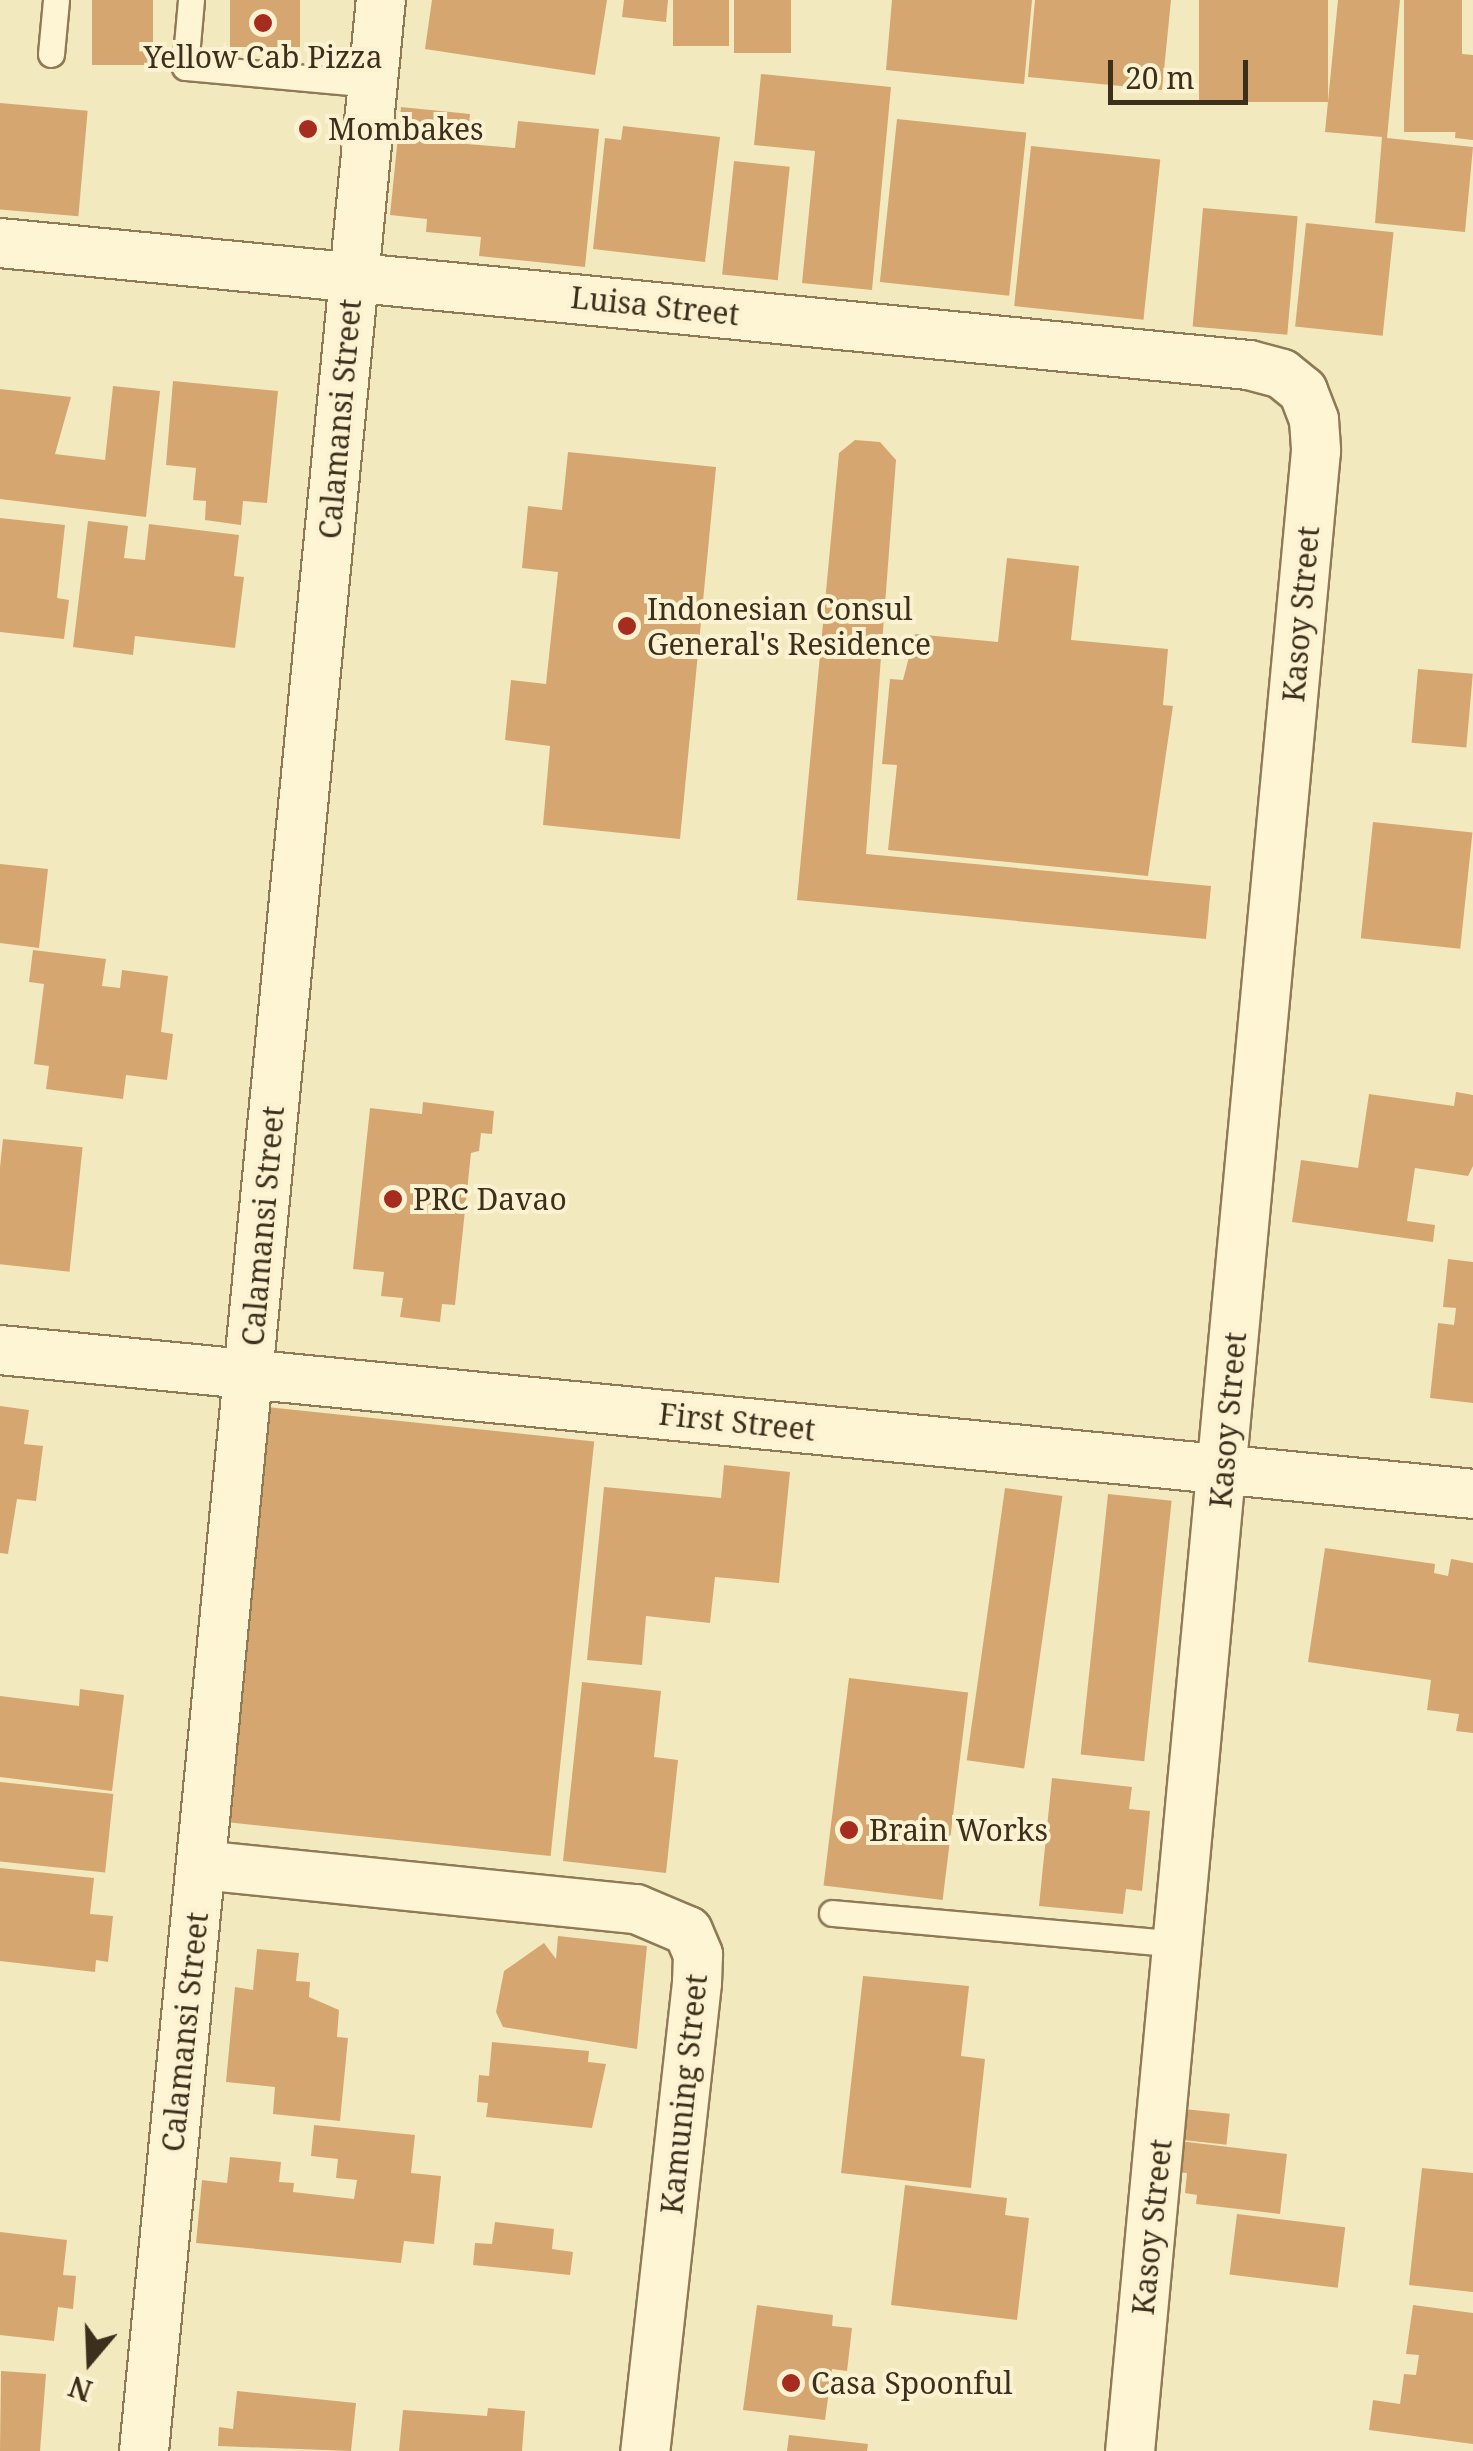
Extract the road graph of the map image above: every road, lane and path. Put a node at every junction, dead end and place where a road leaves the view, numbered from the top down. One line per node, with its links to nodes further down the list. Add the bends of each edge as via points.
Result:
1 (56, 0): 4 (lane)
2 (191, 0): 5 (lane, via 184,67)
3 (381, 0): 5 (street, Calamansi Street)
4 (51, 54)
5 (373, 84): 7 (street, Calamansi Street)
6 (0, 243): 7 (street, Luisa Street)
7 (354, 275): 8 (street, Luisa Street, via 1249,366 1282,374); 10 (street, Calamansi Street)
8 (1303, 391): 11 (street, Kasoy Street, via 1316,451)
9 (0, 1350): 10 (street, First Street)
10 (249, 1374): 11 (street, First Street); 13 (street, Calamansi Street)
11 (1224, 1470): 12 (street, First Street); 15 (street, Kasoy Street)
12 (1473, 1494)
13 (201, 1865): 16 (street, Calamansi Street); 17 (street, Kamuning Street, via 636,1909 688,1931 698,1955 697,1983)
14 (832, 1913): 15 (lane)
15 (1179, 1944): 18 (street, Kasoy Street)
16 (144, 2451)
17 (645, 2451)
18 (1130, 2451)

